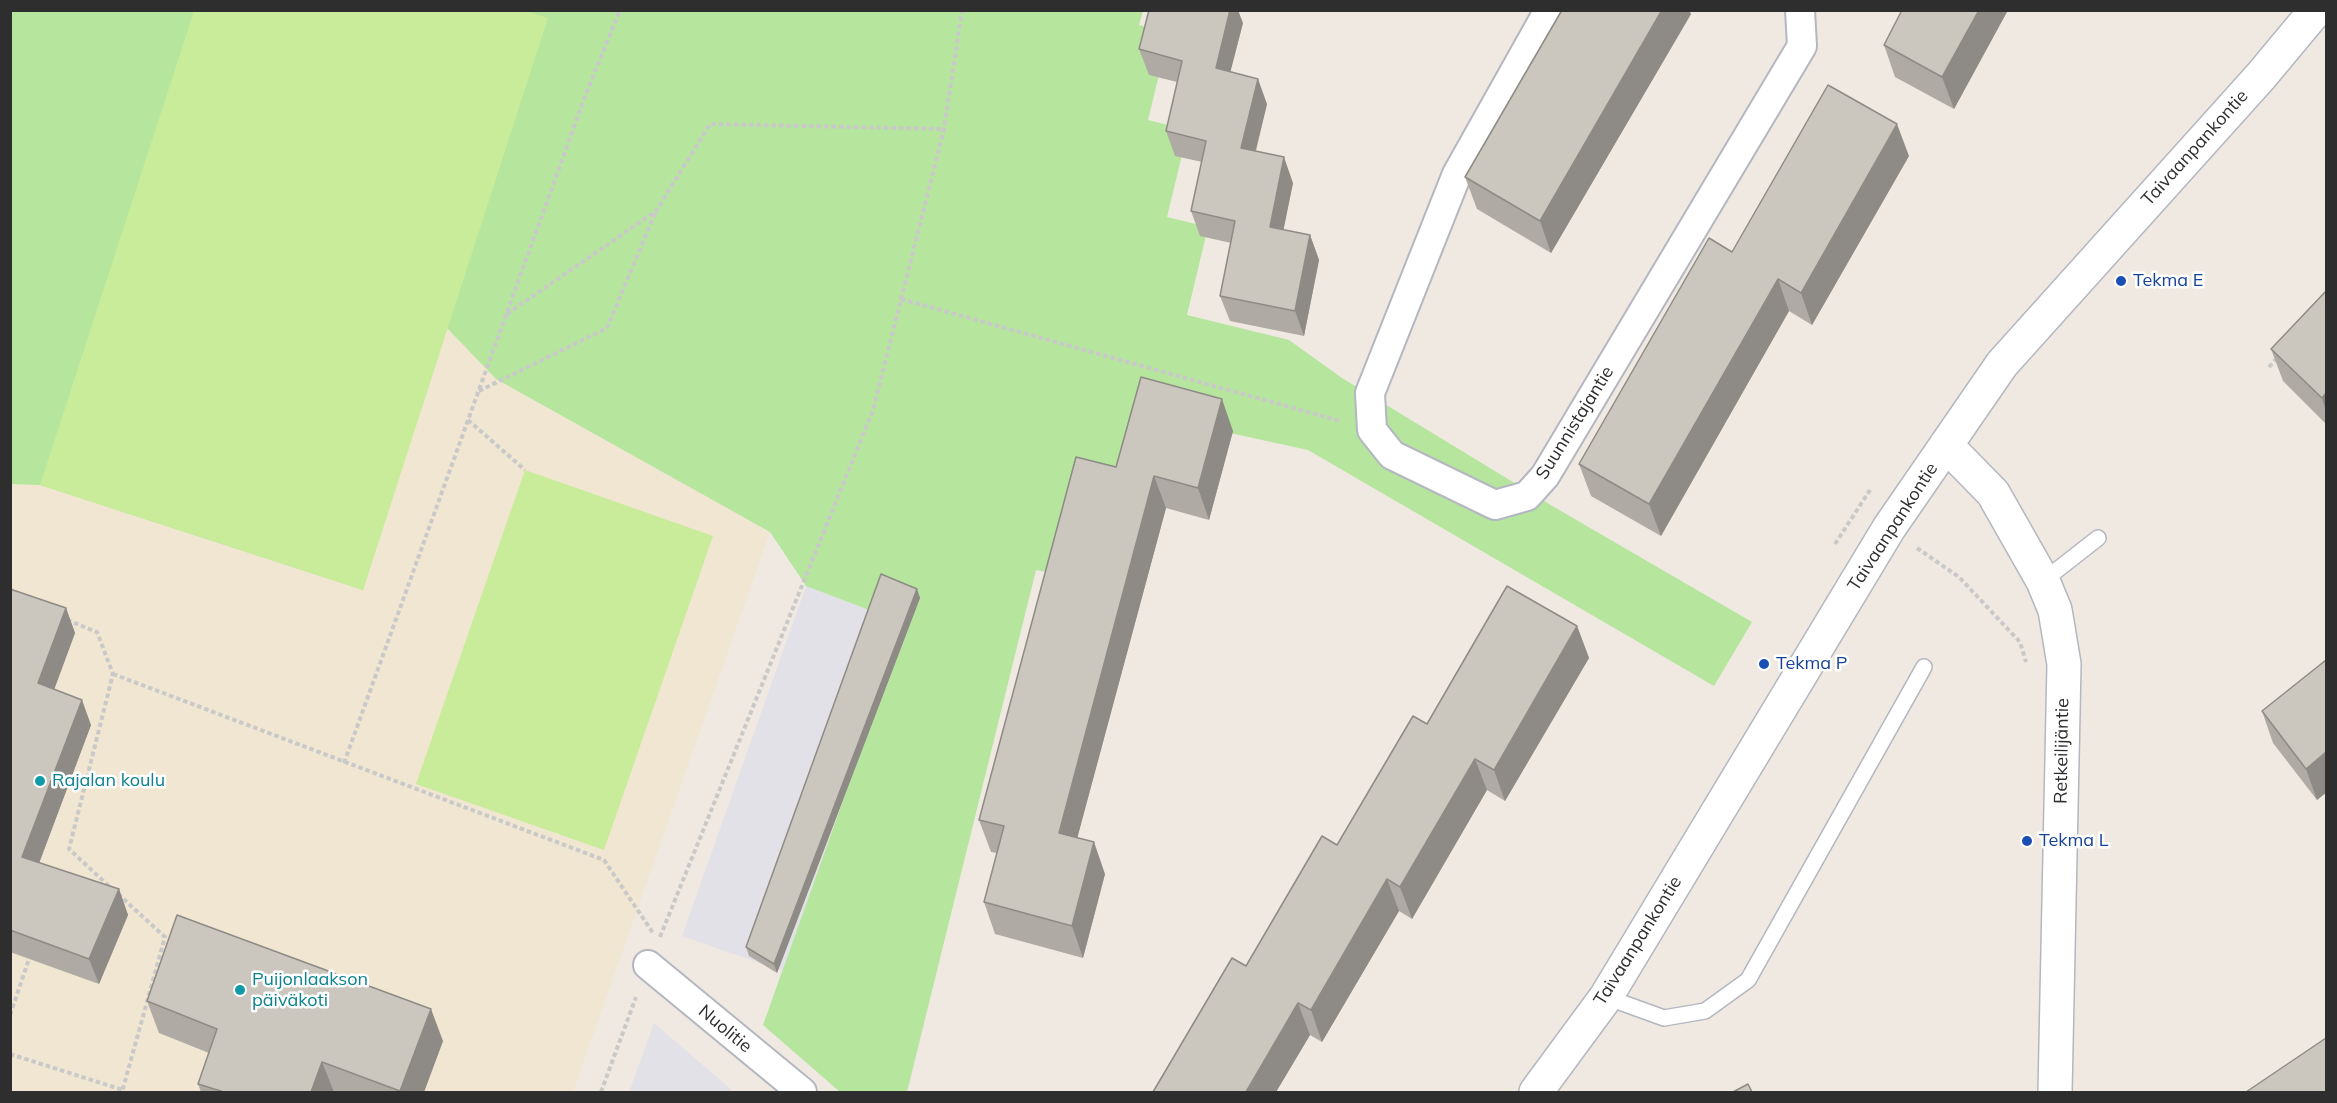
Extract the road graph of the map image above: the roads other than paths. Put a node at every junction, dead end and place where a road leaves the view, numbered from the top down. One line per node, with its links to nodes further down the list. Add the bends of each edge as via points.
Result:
1 (1549, 10): 2 (street, Suunnistajantie, via 1457,174 1370,393 1372,430 1392,455 1495,505 1527,496 1545,476 1802,46)
2 (1800, 10)
3 (2316, 10): 4 (street, Taivaanpankontie, via 2002,364)
4 (1946, 445): 6 (street, Retkeilijäntie, via 1993,493); 9 (street, Taivaanpankontie, via 1888,528)
5 (2097, 538): 6 (lane)
6 (2043, 581): 12 (street, Retkeilijäntie, via 2055,610 2064,664)
7 (1924, 667): 9 (lane, via 1748,980 1705,1011 1664,1018)
8 (648, 965): 10 (street, Nuolitie)
9 (1606, 997): 11 (street, Taivaanpankontie)
10 (802, 1092)
11 (1536, 1092)
12 (2055, 1092)

